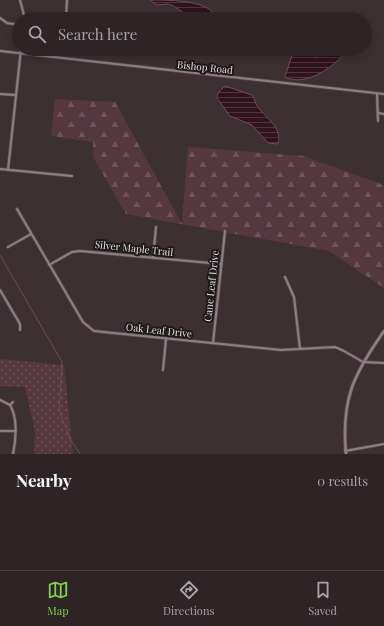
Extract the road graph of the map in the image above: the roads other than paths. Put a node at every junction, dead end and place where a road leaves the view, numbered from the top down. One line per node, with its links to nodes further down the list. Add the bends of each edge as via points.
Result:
1 (20, 0): 3 (street)
2 (67, 0): 4 (street)
3 (23, 12)
4 (66, 12)
5 (0, 18): 6 (street)
6 (12, 24)
7 (0, 51): 8 (street, Bishop Road)
8 (12, 53)
9 (20, 56): 14 (street)
10 (38, 56): 12 (street, Bishop Road)
11 (0, 94): 14 (street)
12 (378, 94): 13 (street, Bishop Road); 15 (street)
13 (384, 94)
14 (16, 95): 19 (street)
15 (379, 113): 16 (street); 17 (street)
16 (384, 114)
17 (378, 121)
18 (0, 169): 19 (street)
19 (8, 170): 20 (street)
20 (72, 176)
21 (17, 209): 24 (street, Oak Leaf Drive)
22 (156, 227): 26 (street)
23 (225, 231): 27 (street, Cane Leaf Drive)
24 (31, 234): 25 (street); 28 (street, Oak Leaf Drive)
25 (8, 247)
26 (153, 258): 27 (street, Silver Maple Trail); 28 (street, Silver Maple Trail, via 80,250)
27 (221, 264): 36 (street, Cane Leaf Drive)
28 (50, 265): 35 (street, Oak Leaf Drive, via 83,322 90,329)
29 (284, 277): 37 (street, via 294,297)
30 (0, 290): 31 (street)
31 (4, 296): 32 (street); 33 (street, via 20,324)
32 (0, 298)
33 (20, 330)
34 (384, 331): 38 (main road)
35 (166, 339): 36 (street, Oak Leaf Drive); 40 (street)
36 (213, 344): 37 (street, Oak Leaf Drive)
37 (300, 350): 38 (street, Oak Leaf Drive, via 335,347)
38 (363, 362): 39 (street); 47 (main road, via 347,401 344,429)
39 (384, 364)
40 (163, 370)
41 (0, 400): 43 (street)
42 (13, 402): 43 (street)
43 (10, 405): 45 (street, via 15,414)
44 (0, 431): 45 (street)
45 (15, 431): 48 (street)
46 (384, 444): 47 (street)
47 (346, 452)
48 (13, 454)

